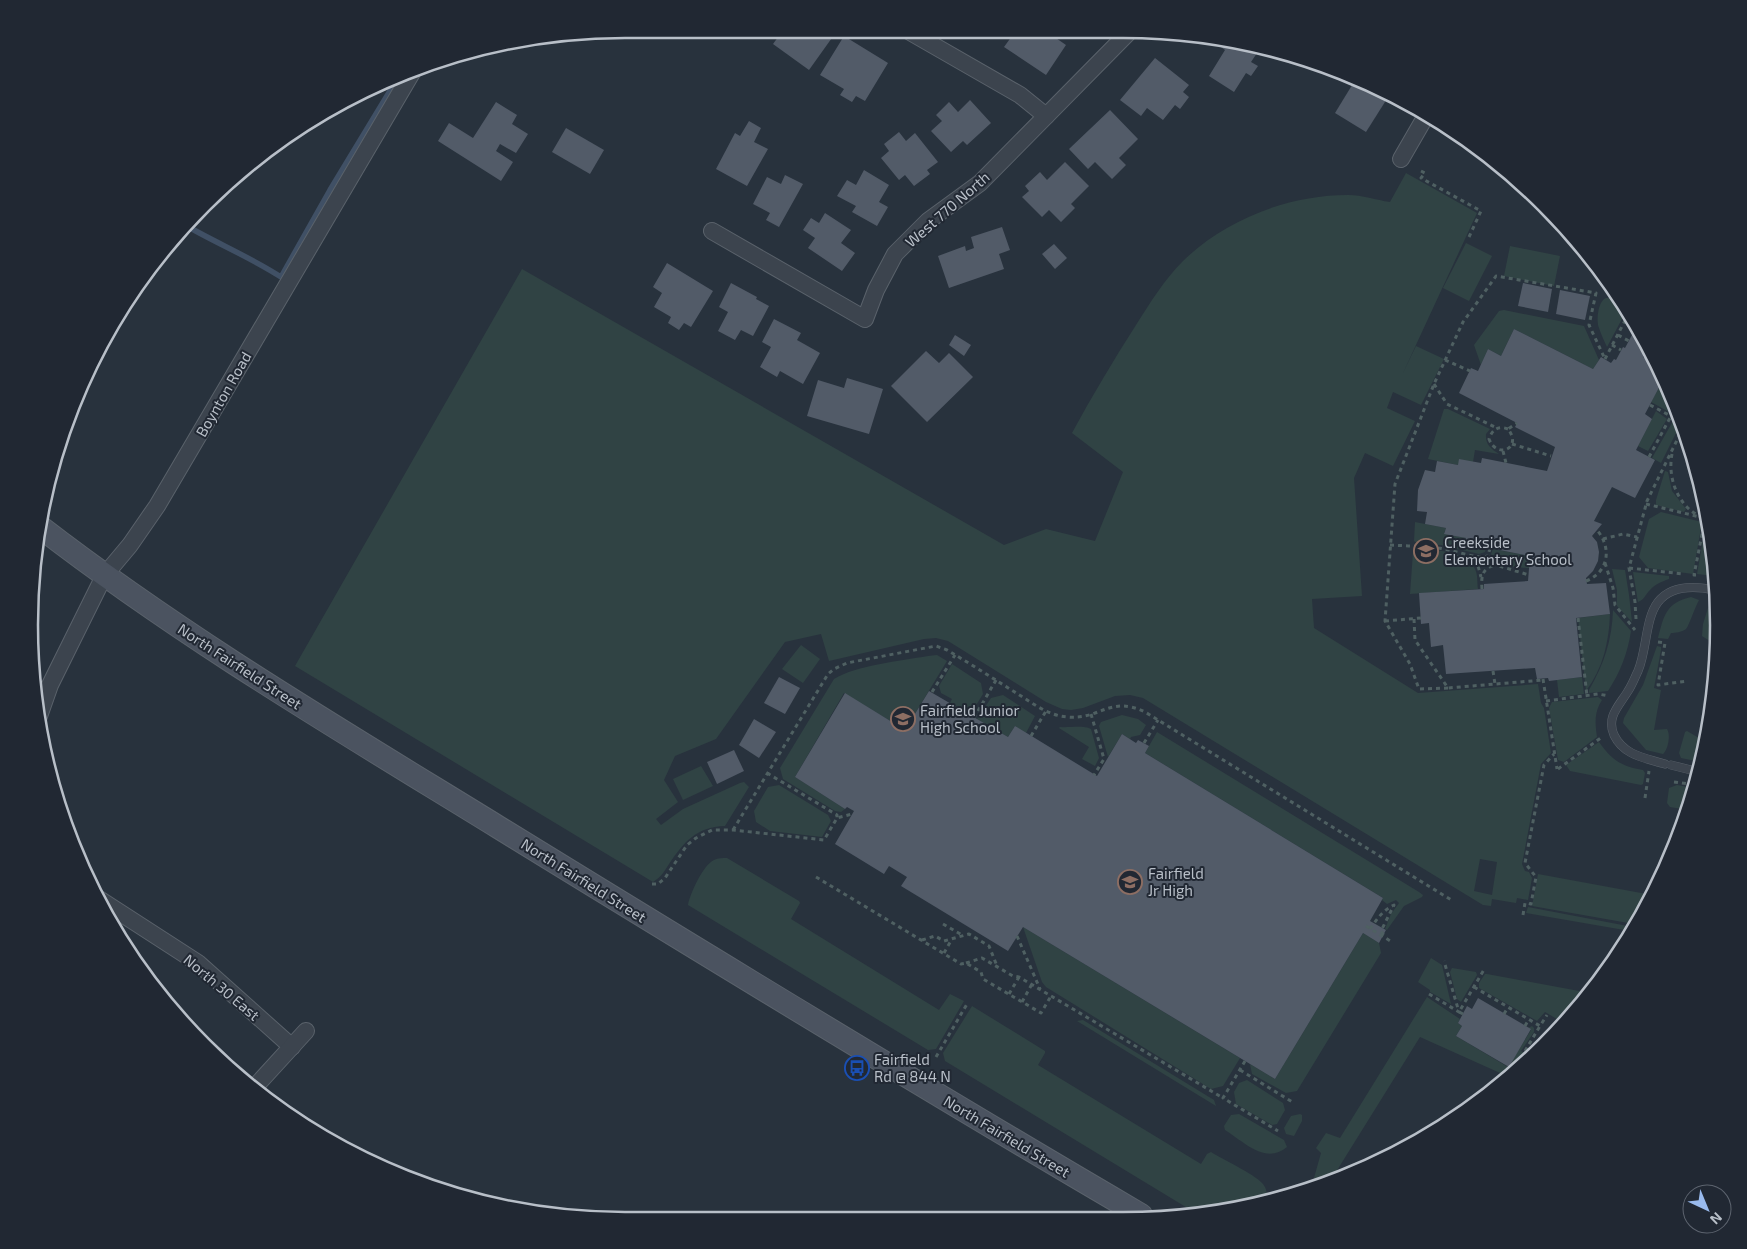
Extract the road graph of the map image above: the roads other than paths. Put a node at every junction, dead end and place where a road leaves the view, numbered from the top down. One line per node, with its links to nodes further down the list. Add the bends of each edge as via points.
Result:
1 (920, 38): 4 (street, via 1020,95)
2 (1123, 38): 4 (street, West 770 North)
3 (408, 79): 9 (street, Boynton Road, via 157,506)
4 (1046, 116): 7 (street, West 770 North, via 980,183 928,221 895,254 865,319)
5 (1423, 120): 6 (street)
6 (1401, 159)
7 (712, 231)
8 (46, 531): 9 (street, North Fairfield Street)
9 (104, 576): 11 (street, Boynton Road); 17 (street, North Fairfield Street, via 220,655 431,786)
10 (1708, 589): 12 (lane, via 1688,587 1669,592 1659,601 1651,614 1638,669 1611,720 1620,745 1632,755)
11 (43, 704)
12 (1691, 770)
13 (109, 904): 15 (street, North 30 East, via 198,963)
14 (306, 1031): 15 (street)
15 (292, 1047): 16 (street)
16 (258, 1083)
17 (1133, 1211)

